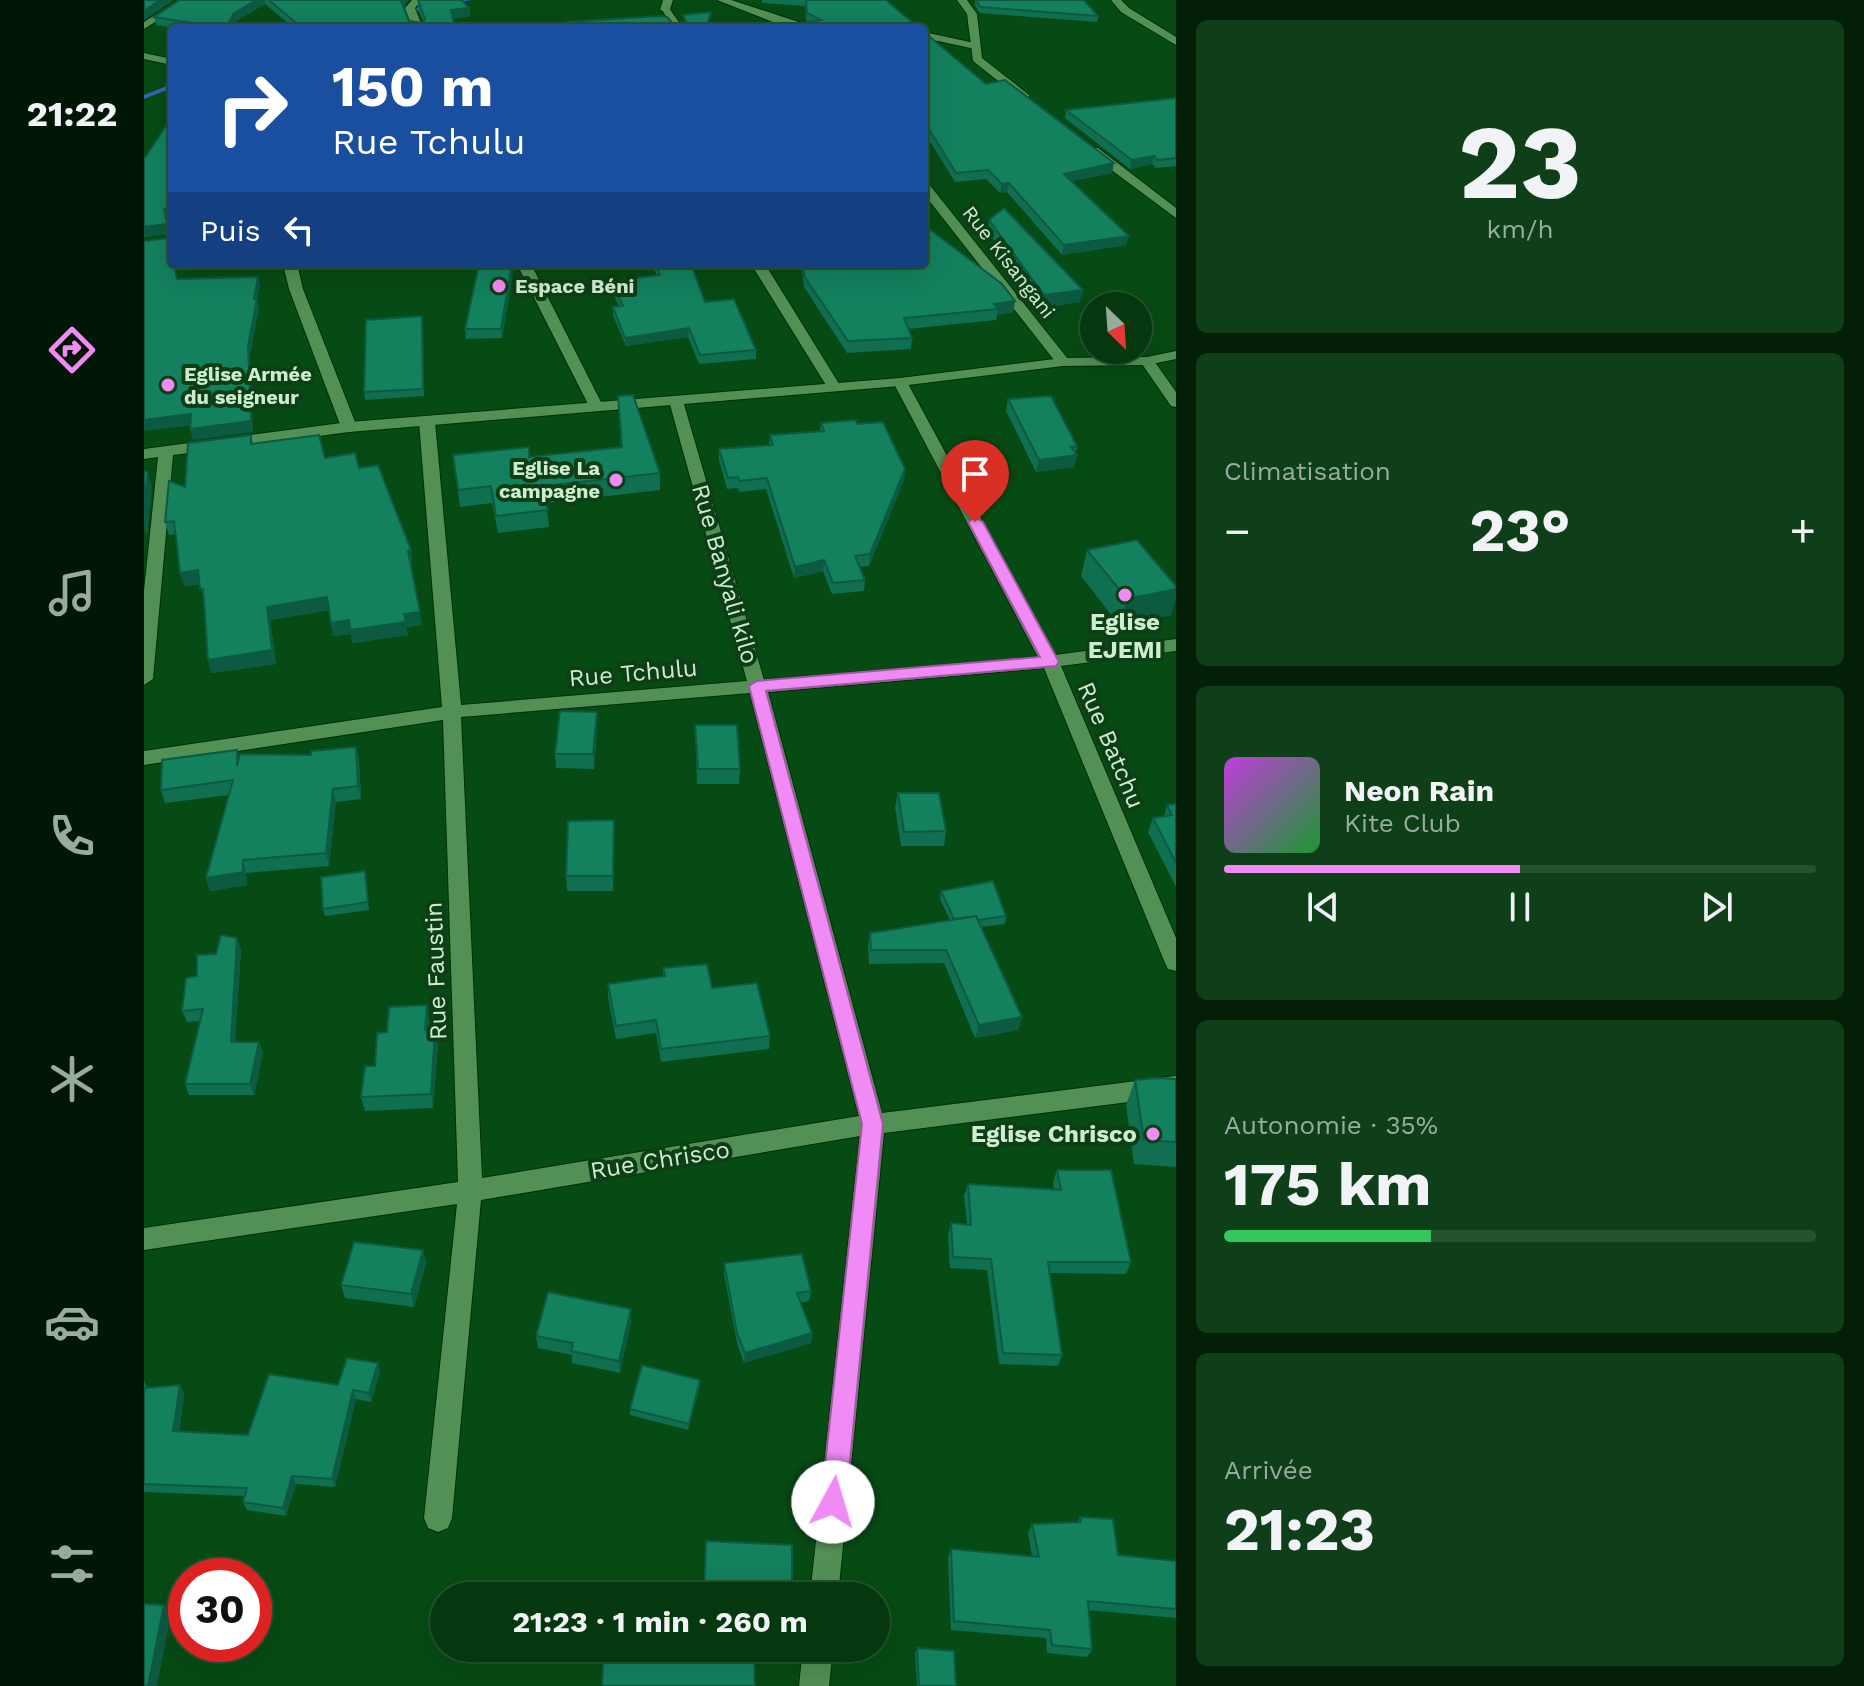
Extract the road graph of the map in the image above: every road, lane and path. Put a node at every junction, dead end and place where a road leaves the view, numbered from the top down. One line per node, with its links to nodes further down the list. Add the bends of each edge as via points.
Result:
1 (185, 0): 8 (street)
2 (722, 0): 7 (street)
3 (962, 0): 11 (street, via 972,14)
4 (1116, 0): 10 (street)
5 (666, 5): 6 (street)
6 (676, 24)
7 (784, 24)
8 (144, 26)
9 (928, 36): 11 (street)
10 (1176, 42)
11 (975, 46): 14 (street, via 977,59)
12 (144, 56): 13 (street)
13 (168, 61)
14 (1039, 108)
15 (1089, 146): 17 (street)
16 (928, 191): 23 (street, Rue Kisangani)
17 (1176, 214)
18 (291, 268): 32 (street)
19 (526, 268): 30 (street)
20 (760, 268): 27 (street)
21 (1176, 355): 22 (street)
22 (1152, 360)
23 (1063, 362): 24 (street); 26 (street)
24 (1080, 362)
25 (1149, 364): 29 (street)
26 (900, 382): 27 (street); 36 (street, Rue Batchu)
27 (834, 387): 28 (street)
28 (676, 401): 30 (street); 38 (street, Rue Banyali kilo)
29 (1176, 403)
30 (596, 406): 31 (street)
31 (427, 422): 32 (street); 39 (street, Rue Faustin)
32 (349, 427): 33 (street)
33 (166, 451): 34 (street); 37 (street)
34 (144, 454)
35 (1176, 645): 36 (street, Rue Tchulu)
36 (1050, 662): 38 (street, Rue Tchulu); 41 (street, Rue Batchu)
37 (144, 679)
38 (757, 686): 39 (street, Rue Tchulu); 43 (street, Rue Banyali kilo)
39 (452, 712): 40 (street, Rue Tchulu); 44 (street, Rue Faustin)
40 (144, 758)
41 (1176, 963)
42 (1176, 1086): 43 (street, Rue Chrisco)
43 (873, 1124): 44 (street, Rue Chrisco); 47 (street, Rue Banyali kilo)
44 (470, 1191): 45 (street, Rue Chrisco); 46 (street, Rue Faustin)
45 (144, 1239)
46 (438, 1518)
47 (825, 1582)
48 (817, 1662): 49 (street)
49 (814, 1686)

